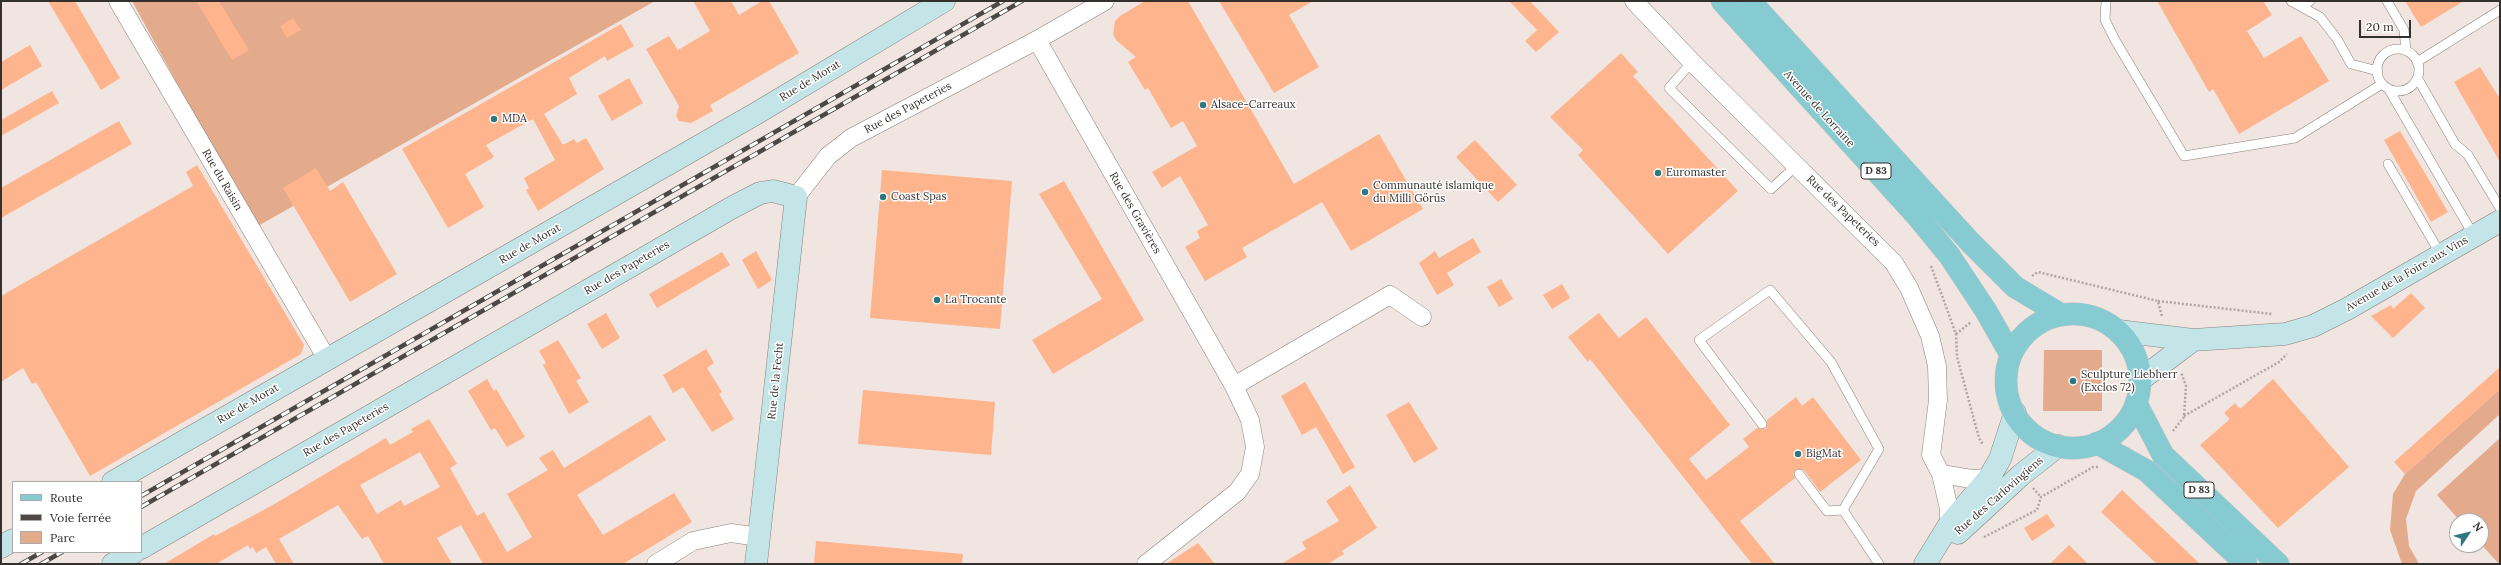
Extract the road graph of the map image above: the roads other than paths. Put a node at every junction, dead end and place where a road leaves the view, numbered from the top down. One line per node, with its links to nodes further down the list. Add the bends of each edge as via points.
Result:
1 (118, 1): 32 (street, Rue du Raisin)
2 (944, 1): 32 (street, Rue de Morat, via 757,113)
3 (1105, 1): 13 (street, Rue des Papeteries)
4 (1634, 1): 15 (street, Rue des Papeteries)
5 (1722, 1): 31 (main road, Avenue de Lorraine / D 83, via 1917,216 1949,255)
6 (1750, 1): 27 (main road, Avenue de Lorraine / D 83, via 2015,288)
7 (2106, 1): 19 (lane, via 2105,20 2114,40 2184,156 2295,138)
8 (2291, 1): 11 (lane)
9 (2310, 1): 11 (lane)
10 (2387, 1): 14 (lane, via 2404,30)
11 (2302, 7): 17 (lane, via 2320,17 2337,39 2351,64)
12 (2500, 10): 16 (lane)
13 (1037, 40): 22 (street, Rue des Papeteries, via 851,138 828,156); 34 (street, Rue des Gravières)
14 (2406, 51): 16 (lane); 17 (lane, via 2399,49 2386,53 2378,64)
15 (1692, 62): 21 (street, Rue des Papeteries); 21 (lane, via 1669,88 1771,190)
16 (2417, 62): 18 (lane)
17 (2378, 71): 19 (lane)
18 (2418, 79): 19 (lane, via 2408,89 2401,91); 23 (lane, via 2455,144 2468,155)
19 (2385, 86): 25 (lane)
20 (2388, 164): 26 (lane)
21 (1796, 166): 41 (street, Rue des Papeteries, via 1878,245 1894,263 1909,288 1930,336 1937,366 1938,400 1931,455)
22 (796, 197): 46 (street, Rue de la Fecht); 50 (street, Rue des Papeteries, via 773,191 760,193 733,207)
23 (2500, 208)
24 (2500, 221): 25 (street, Avenue de la Foire aux Vins)
25 (2474, 236): 26 (street, Avenue de la Foire aux Vins)
26 (2440, 255): 30 (street, Avenue de la Foire aux Vins, via 2287,343)
27 (2060, 314): 29 (main road, via 2081,314 2102,320); 31 (main road, via 2039,322 2022,336)
28 (1422, 317): 34 (street, via 1390,295)
29 (2119, 332): 30 (street, Avenue de la Foire aux Vins); 33 (main road, via 2138,362)
30 (2193, 340): 33 (street)
31 (2011, 355): 36 (main road, via 2006,381 2007,394)
32 (327, 359): 43 (street, Rue de Morat)
33 (2140, 380): 35 (main road)
34 (1234, 386): 55 (street, Rue des Gravières, via 1250,420 1255,447 1250,474 1237,492)
35 (2136, 403): 38 (main road, via 2127,420); 59 (main road, D 83, via 2163,455)
36 (2015, 414): 39 (main road, via 2026,428 2040,439); 42 (street, Rue des Carlovingiens, via 2000,459)
37 (1762, 424): 44 (lane, via 1699,340 1770,290 1831,362 1879,449)
38 (2097, 443): 39 (main road, via 2078,448); 58 (main road, D 83, via 2147,471)
39 (2058, 446): 48 (street, Rue des Carlovingiens, via 2021,475 1956,534)
40 (1799, 474): 44 (lane, via 1827,511)
41 (1941, 474): 42 (street, via 1972,479); 45 (street, Rue des Papeteries, via 1949,509)
42 (1989, 478): 45 (street, Rue des Carlovingiens)
43 (115, 481)
44 (1843, 510): 56 (lane)
45 (1949, 526): 48 (street, Rue des Carlovingiens)
46 (759, 537): 53 (street, via 732,533 693,541); 54 (street, Rue de la Fecht)
47 (12, 540): 49 (street)
48 (1939, 545): 57 (street, Rue des Carlovingiens)
49 (1, 546)
50 (142, 547)
51 (132, 553): 52 (street)
52 (113, 564)
53 (656, 564)
54 (756, 564)
55 (1146, 564)
56 (1878, 564)
57 (1925, 564)
58 (2246, 564)
59 (2278, 564)

